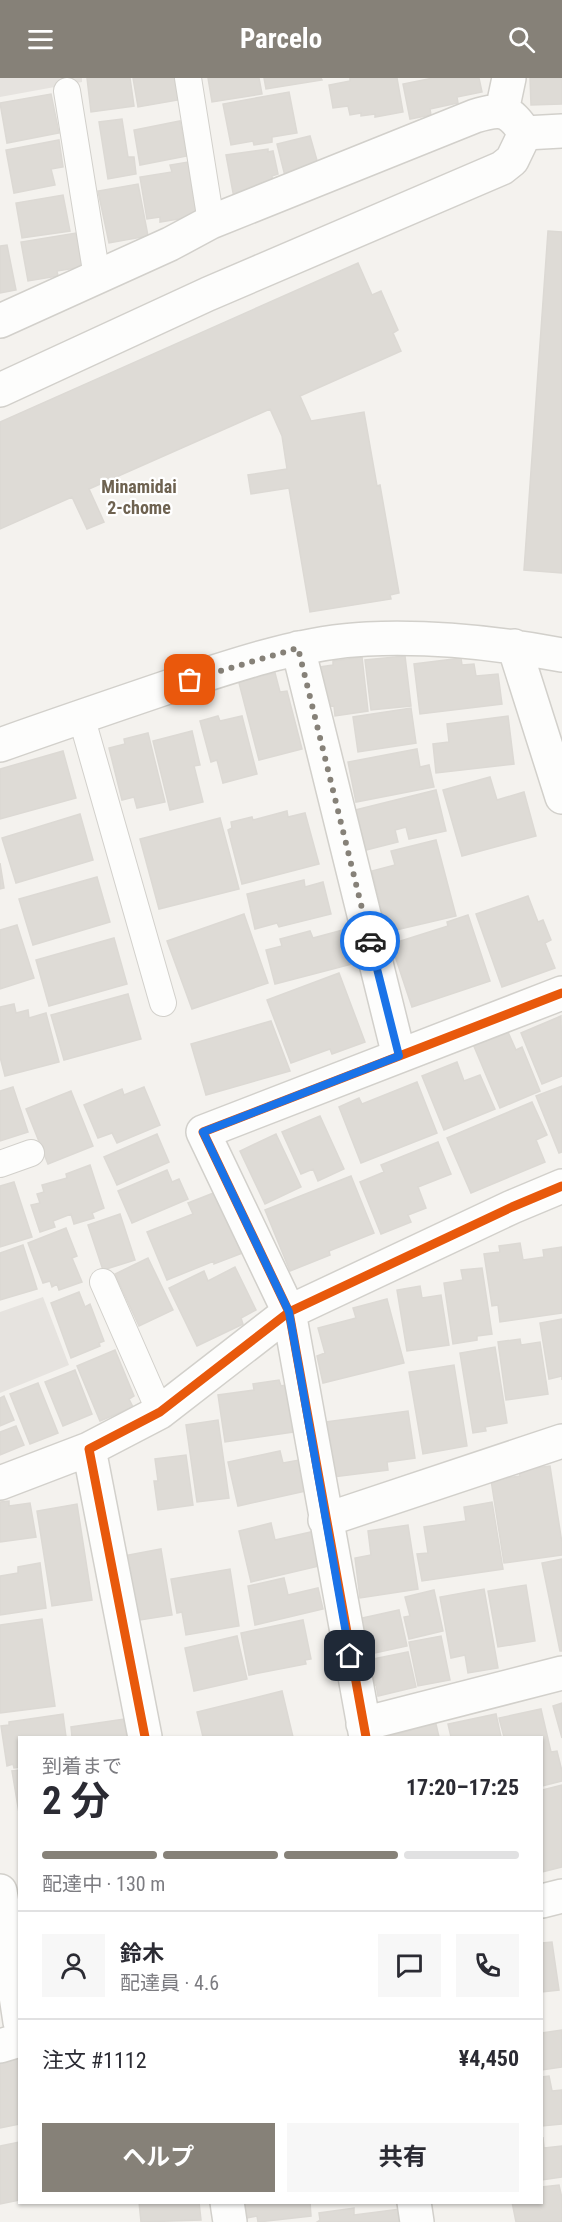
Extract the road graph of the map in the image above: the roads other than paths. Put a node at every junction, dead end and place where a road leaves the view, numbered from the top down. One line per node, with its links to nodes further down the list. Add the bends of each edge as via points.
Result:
1 (188, 78): 6 (lane)
2 (509, 78): 4 (street)
3 (67, 91): 7 (lane)
4 (513, 122): 5 (street); 6 (street, via 489,112 475,116); 9 (street, via 512,160 502,168 208,294)
5 (562, 131)
6 (211, 222): 7 (street)
7 (97, 277): 8 (street)
8 (0, 321)
9 (0, 390)
10 (514, 646): 11 (street, via 366,639); 12 (street); 15 (street)
11 (298, 648): 13 (street); 18 (street)
12 (562, 655)
13 (81, 716): 14 (street); 17 (lane)
14 (0, 745)
15 (562, 797)
16 (562, 993): 18 (street)
17 (163, 1003)
18 (399, 1056): 23 (street, via 203,1132)
19 (31, 1153): 20 (lane)
20 (0, 1164)
21 (562, 1186): 23 (street)
22 (103, 1282): 24 (lane)
23 (289, 1312): 24 (street); 28 (street)
24 (160, 1412): 26 (street)
25 (562, 1441): 28 (street)
26 (89, 1449): 27 (street); 31 (street)
27 (0, 1483)
28 (325, 1520): 30 (street)
29 (562, 1673): 30 (street)
30 (364, 1731)
31 (144, 1736)
32 (0, 1891): 35 (street)
33 (562, 1896): 34 (street)
34 (543, 1901)
35 (18, 2009)
36 (18, 2041): 37 (street)
37 (0, 2046)
38 (227, 2204): 40 (street)
39 (414, 2204): 41 (street)
40 (230, 2222)
41 (417, 2222)

